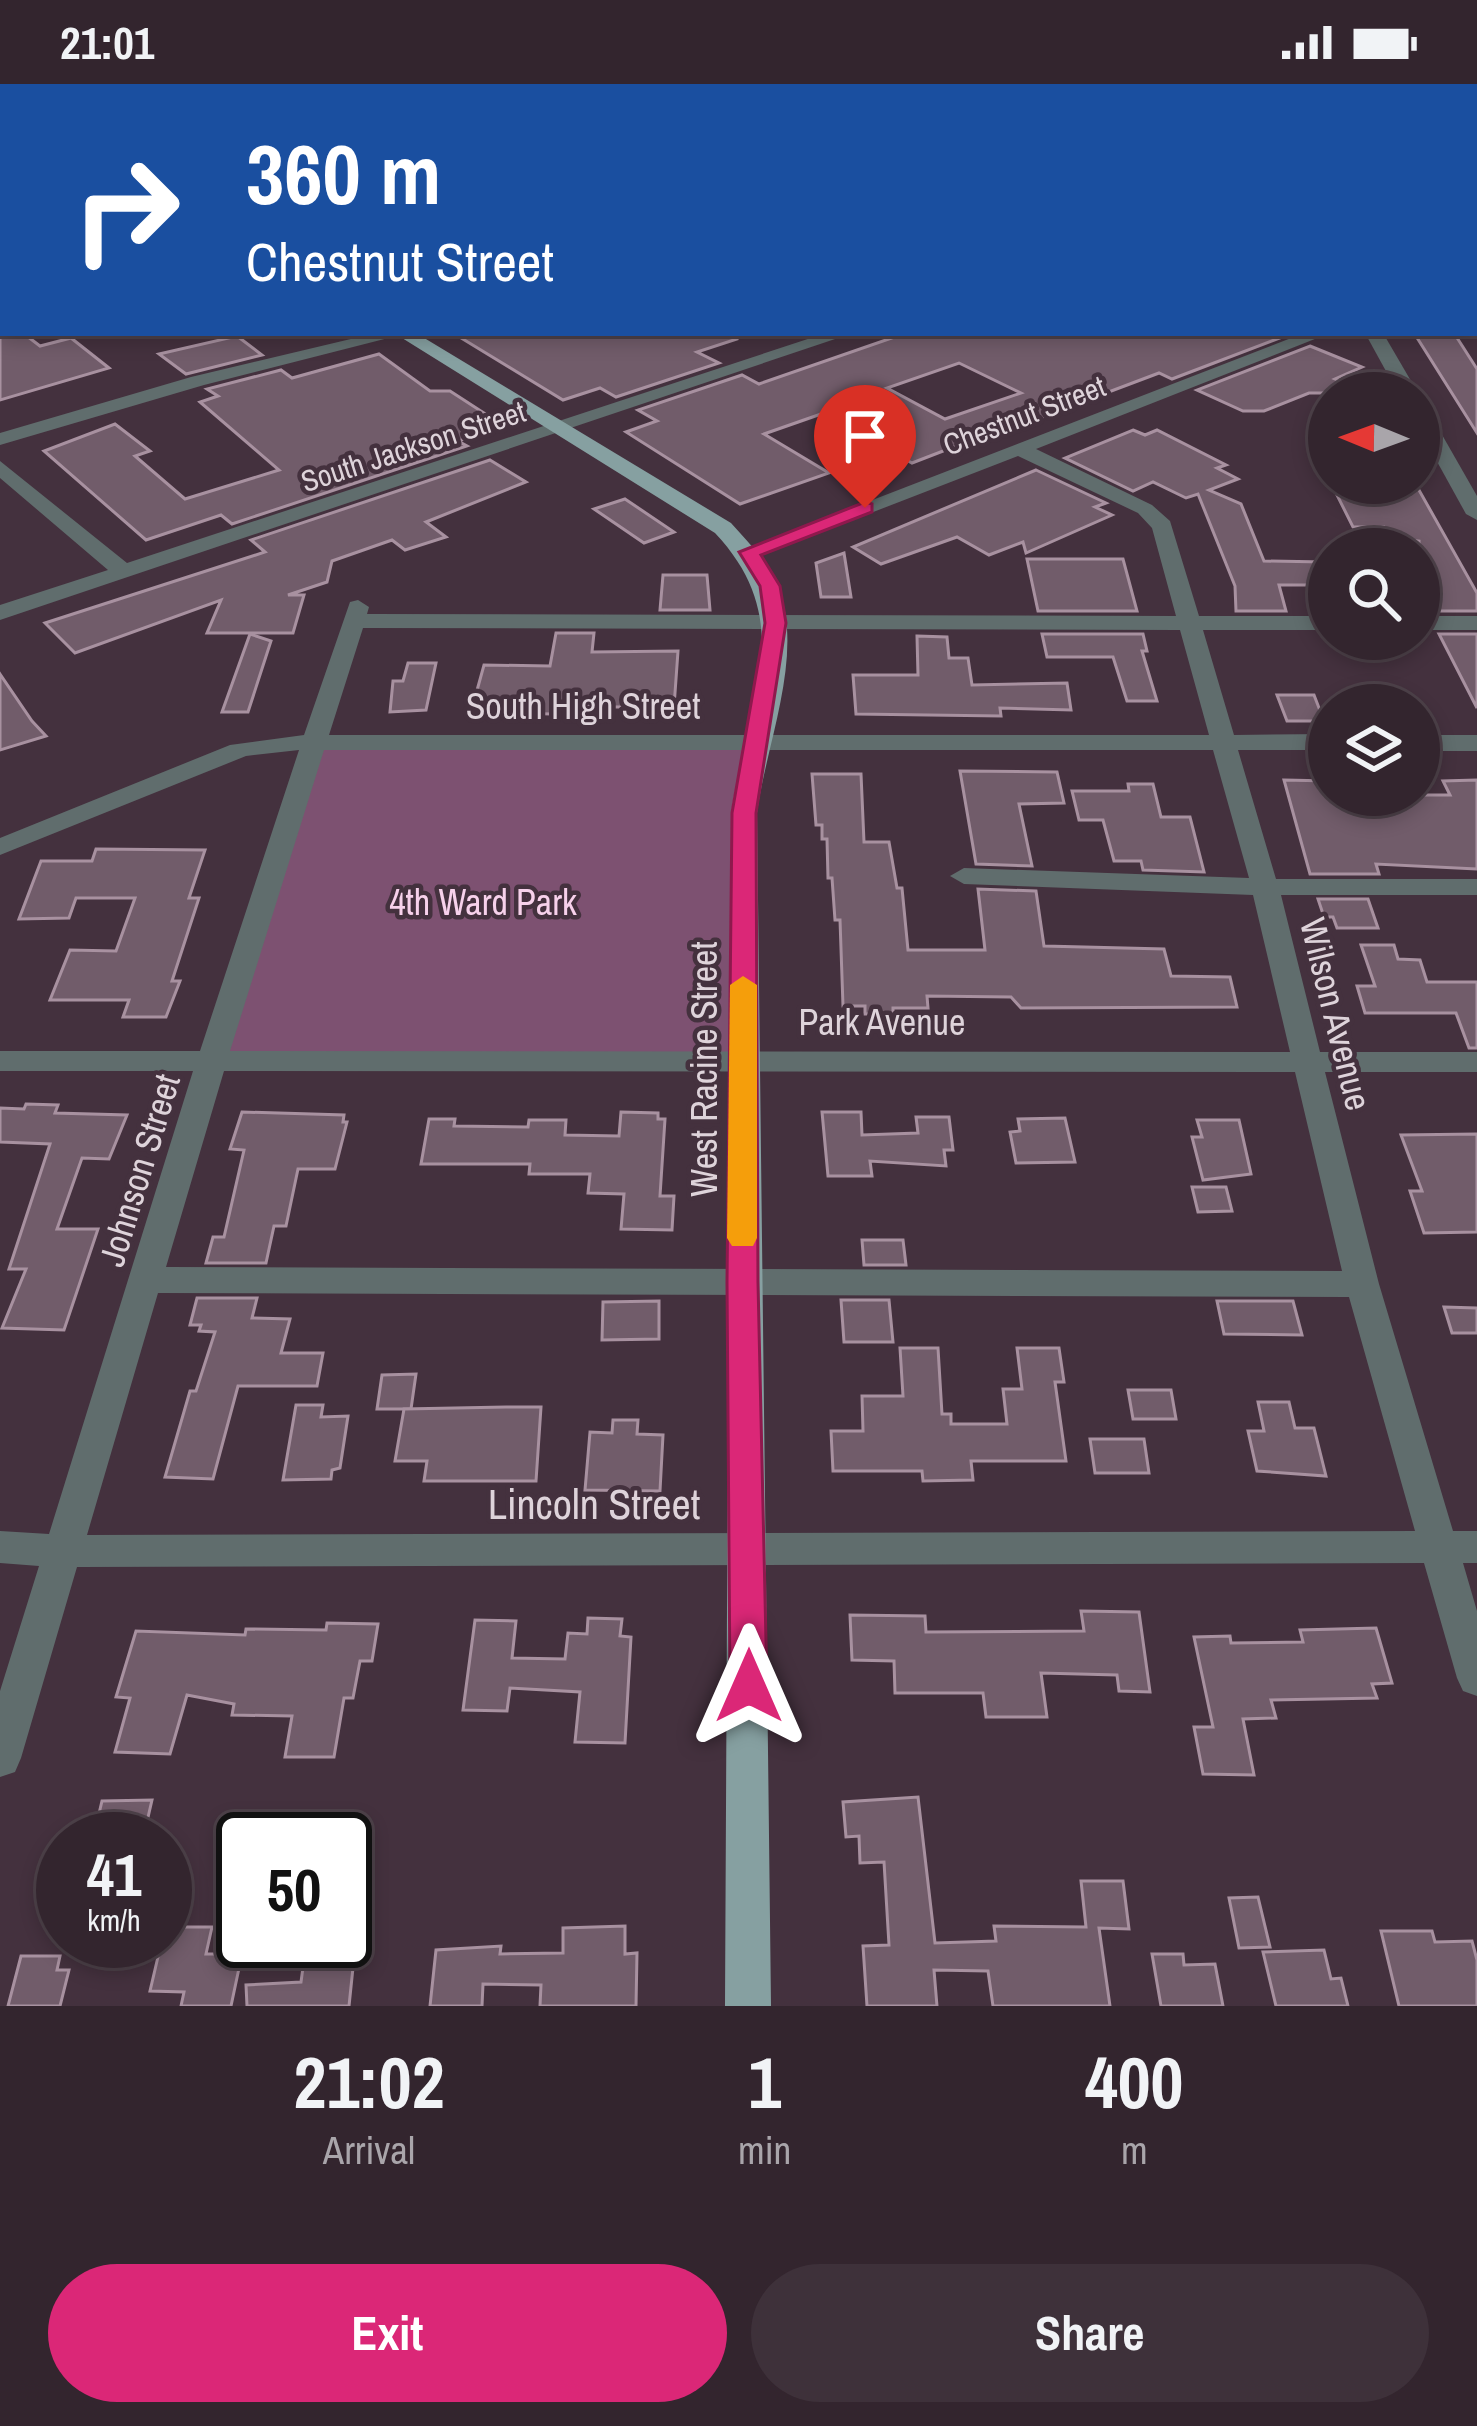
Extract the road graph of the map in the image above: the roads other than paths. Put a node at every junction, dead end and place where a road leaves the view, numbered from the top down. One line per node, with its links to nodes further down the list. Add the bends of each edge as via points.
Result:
1 (388, 336): 8 (street)
2 (406, 336): 7 (main road, West Racine Street)
3 (835, 336): 7 (street, South Jackson Street)
4 (1313, 336): 10 (street, Chestnut Street)
5 (1376, 336): 6 (street)
6 (1396, 372)
7 (563, 428): 14 (main road, West Racine Street); 15 (street, South Jackson Street)
8 (0, 439)
9 (1440, 442): 12 (street)
10 (1020, 449): 14 (street, Chestnut Street); 21 (street, Wilson Avenue, via 1153,513)
11 (0, 467): 15 (street)
12 (1469, 484): 13 (street)
13 (1477, 514)
14 (749, 552): 17 (main road, West Racine Street, via 770,586)
15 (124, 572): 16 (street, South Jackson Street)
16 (0, 613)
17 (776, 623): 21 (street); 22 (street, Johnson Street, via 355,614); 23 (main road, West Racine Street)
18 (1308, 623): 21 (street)
19 (1440, 623): 20 (street)
20 (1477, 623)
21 (1186, 624): 24 (street, Wilson Avenue)
22 (314, 742): 23 (street, South High Street); 28 (street, South High Street, via 239,749); 32 (street, Johnson Street)
23 (754, 742): 24 (street, South High Street); 35 (main road, West Racine Street, via 744,813)
24 (1221, 742): 25 (street, South High Street); 30 (street, Wilson Avenue)
25 (1308, 742)
26 (1440, 743): 27 (street)
27 (1477, 743)
28 (0, 847)
29 (964, 876): 30 (street)
30 (1265, 887): 31 (street); 33 (street, Wilson Avenue)
31 (1477, 887)
32 (212, 1060): 34 (street, Park Avenue); 35 (street, Park Avenue); 37 (street, Johnson Street)
33 (1306, 1060): 35 (street, Park Avenue); 36 (street, Park Avenue); 39 (street, Wilson Avenue)
34 (0, 1061)
35 (743, 1062): 38 (main road, West Racine Street)
36 (1477, 1062)
37 (146, 1280): 38 (street); 44 (street, Johnson Street)
38 (742, 1282): 39 (street); 43 (main road, West Racine Street)
39 (1362, 1284): 41 (street, Wilson Avenue)
40 (0, 1547): 44 (street, Lincoln Street)
41 (1438, 1547): 42 (street, Lincoln Street); 43 (street, Lincoln Street); 45 (street, Wilson Avenue)
42 (1477, 1547)
43 (749, 1549): 44 (street, Lincoln Street); 47 (main road, West Racine Street)
44 (66, 1551): 46 (street, Johnson Street)
45 (1477, 1678)
46 (0, 1758)
47 (748, 2006)

